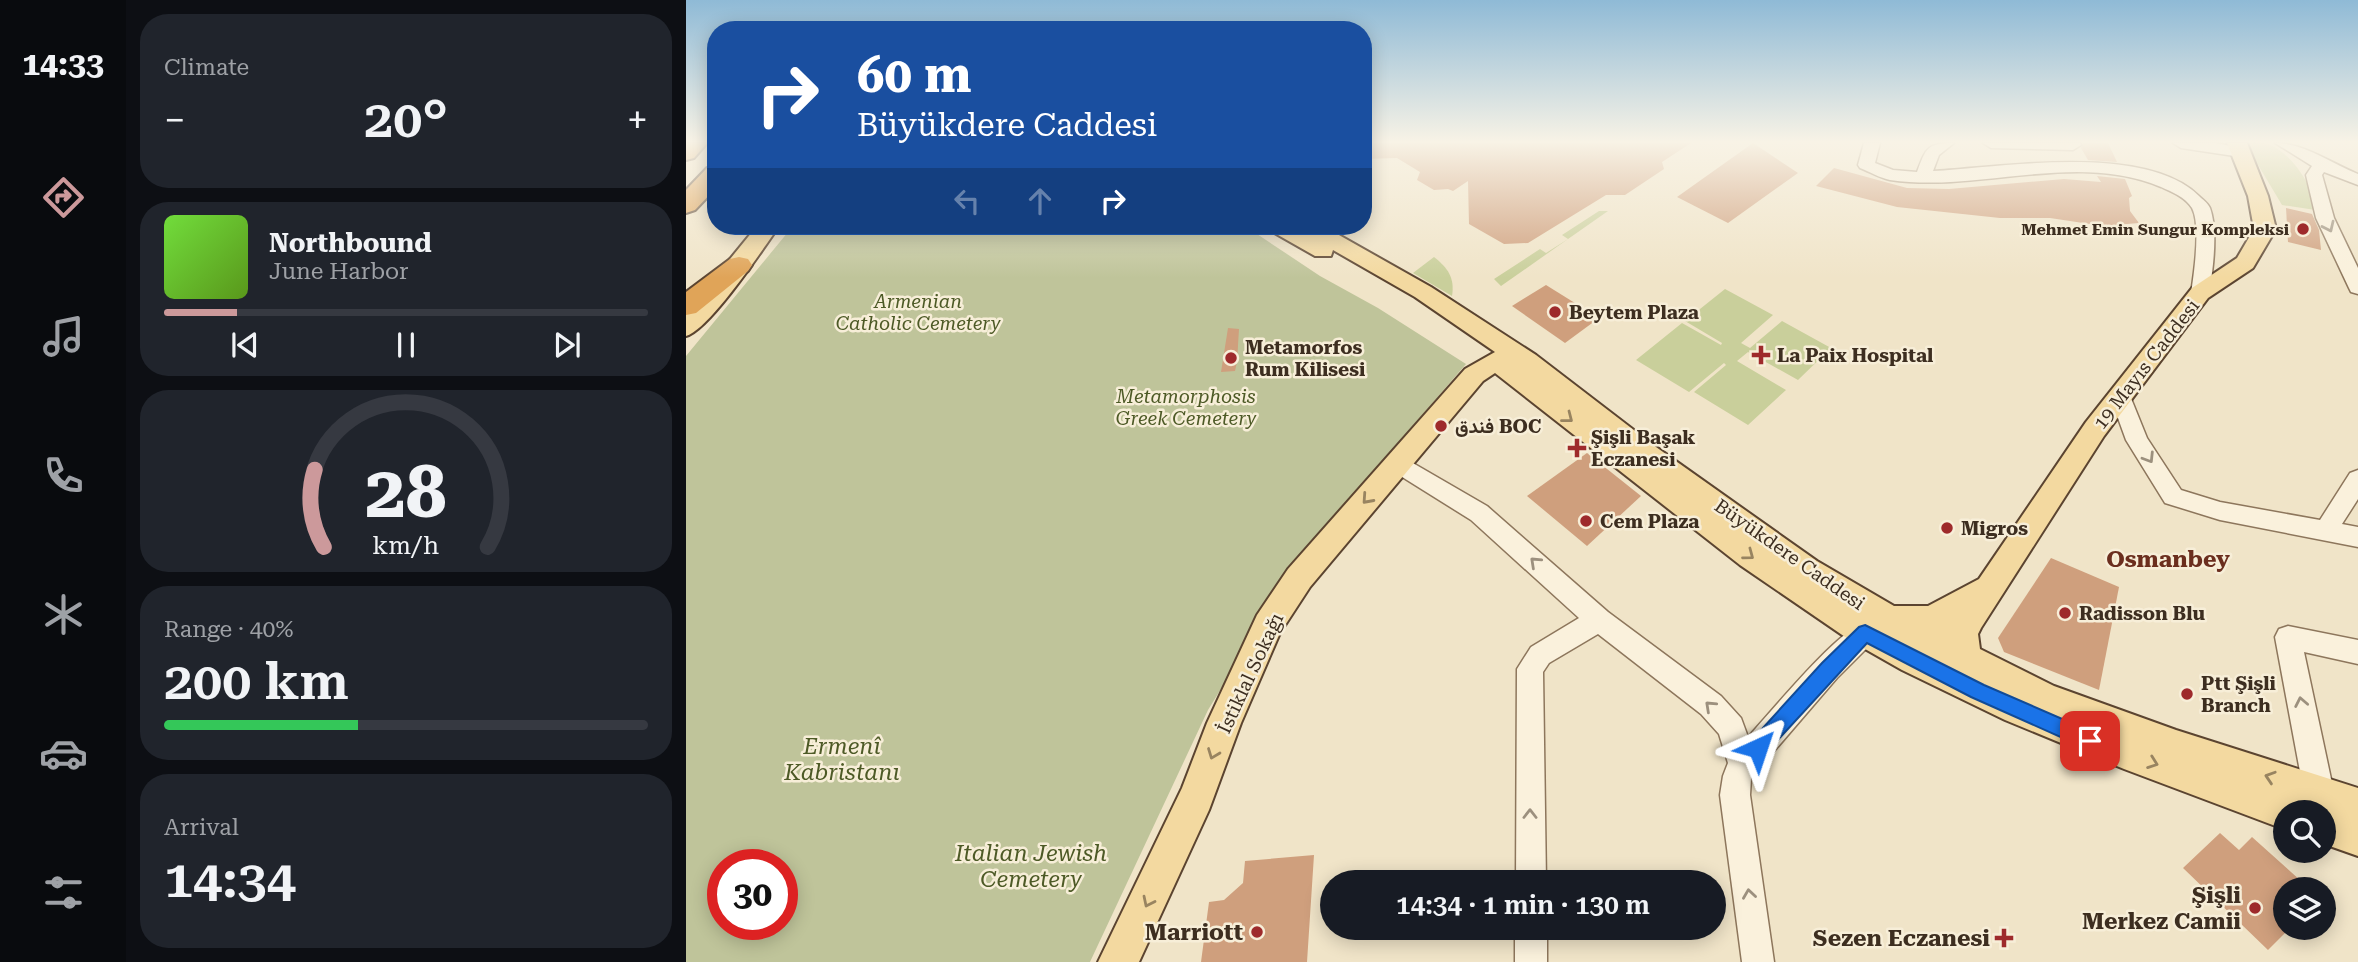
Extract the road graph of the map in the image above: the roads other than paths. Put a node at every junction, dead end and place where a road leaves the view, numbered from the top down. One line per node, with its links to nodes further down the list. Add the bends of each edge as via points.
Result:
1 (702, 188): 5 (highway)
2 (2178, 188): 11 (street, via 2202,208 2206,258)
3 (2255, 188): 11 (main road, 19 Mayıs Caddesi, via 2265,229 2245,263)
4 (2317, 188): 10 (street, one-way to 10, via 2325,218)
5 (686, 205)
6 (761, 235): 9 (main road)
7 (1294, 235): 14 (main road, Büyükdere Caddesi)
8 (1324, 235): 15 (main road, Büyükdere Caddesi, via 1423,292)
9 (739, 265): 12 (highway); 13 (main road)
10 (2358, 288)
11 (2200, 293): 16 (main road, 19 Mayıs Caddesi)
12 (686, 306)
13 (686, 328)
14 (1496, 360): 15 (main road, via 1512,359); 17 (main road, İstiklal Sokağı, via 1474,375); 23 (main road, Büyükdere Caddesi, one-way to 23, via 1789,585)
15 (1541, 371): 23 (main road, Büyükdere Caddesi)
16 (2120, 396): 19 (street, one-way to 19, via 2137,440 2173,497); 21 (main road, 19 Mayıs Caddesi)
17 (1399, 464): 22 (street, one-way to 17, via 1479,513); 36 (main road, İstiklal Sokağı, one-way to 36, via 1299,578 1268,625 1196,797)
18 (2358, 479): 19 (street)
19 (2326, 531): 20 (street)
20 (2358, 537)
21 (1988, 587): 23 (main road, 19 Mayıs Caddesi, via 1932,620); 25 (main road, 19 Mayıs Caddesi, via 1962,632)
22 (1599, 620): 26 (street, one-way to 22, via 1731,727 1711,705); 34 (street, one-way to 22, via 1530,669 1540,655)
23 (1877, 626): 25 (main road, Büyükdere Caddesi); 26 (street, via 1828,669); 30 (main road, Büyükdere Caddesi, one-way to 30, via 1961,683 2065,732)
24 (2358, 652): 28 (street, one-way to 24, via 2288,637)
25 (1965, 659): 27 (main road, Büyükdere Caddesi, one-way to 25, via 2070,708)
26 (1743, 764): 38 (street, one-way to 26, via 1735,795)
27 (2300, 800)
28 (2319, 800)
29 (2358, 806): 31 (main road, Büyükdere Caddesi)
30 (2273, 807)
31 (2336, 808)
32 (2336, 821): 33 (main road, Büyükdere Caddesi)
33 (2358, 838)
34 (1531, 870)
35 (1531, 940): 37 (street)
36 (1118, 962)
37 (1531, 962)
38 (1758, 962)

